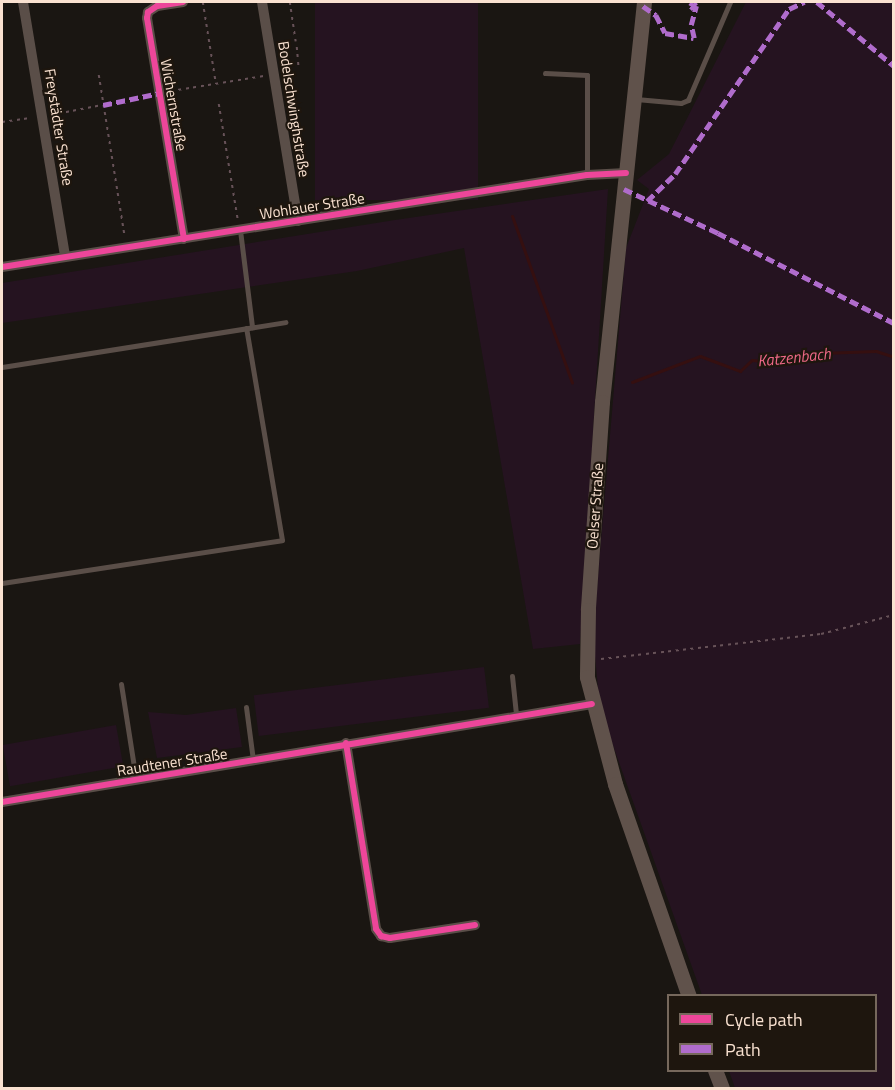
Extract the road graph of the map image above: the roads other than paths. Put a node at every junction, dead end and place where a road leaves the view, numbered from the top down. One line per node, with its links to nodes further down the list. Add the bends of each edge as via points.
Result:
1 (23, 2): 13 (street, Freystädter Straße)
2 (183, 2): 12 (street, Wichernstraße, via 157,6 148,12 147,18)
3 (261, 2): 10 (street, Bodelschwinghstraße)
4 (644, 2): 7 (main road, Oelser Straße)
5 (730, 2): 7 (lane, via 688,100 681,103)
6 (545, 73): 9 (lane, via 587,75)
7 (634, 98): 8 (main road, Oelser Straße)
8 (626, 173): 9 (street, Wohlauer Straße); 21 (main road, Oelser Straße, via 602,402 586,661)
9 (587, 175): 10 (street, Wohlauer Straße)
10 (298, 221): 11 (street, Wohlauer Straße)
11 (240, 230): 12 (street, Wohlauer Straße); 16 (lane)
12 (184, 239): 13 (street, Wohlauer Straße)
13 (65, 257): 14 (street, Wohlauer Straße)
14 (2, 267)
15 (285, 322): 16 (lane)
16 (249, 328): 17 (lane); 18 (lane, via 282,540)
17 (2, 367)
18 (2, 583)
19 (512, 676): 23 (lane)
20 (121, 684): 26 (lane)
21 (592, 704): 23 (street, Raudtener Straße); 29 (main road, Oelser Straße, via 615,783)
22 (246, 707): 25 (lane)
23 (516, 715): 24 (street, Raudtener Straße)
24 (346, 743): 25 (street, Raudtener Straße); 28 (street, via 376,929 381,936 390,938)
25 (254, 760): 26 (street, Raudtener Straße)
26 (136, 780): 27 (street, Raudtener Straße)
27 (2, 802)
28 (475, 925)
29 (688, 994)
30 (716, 1072): 31 (main road)
31 (722, 1089)

